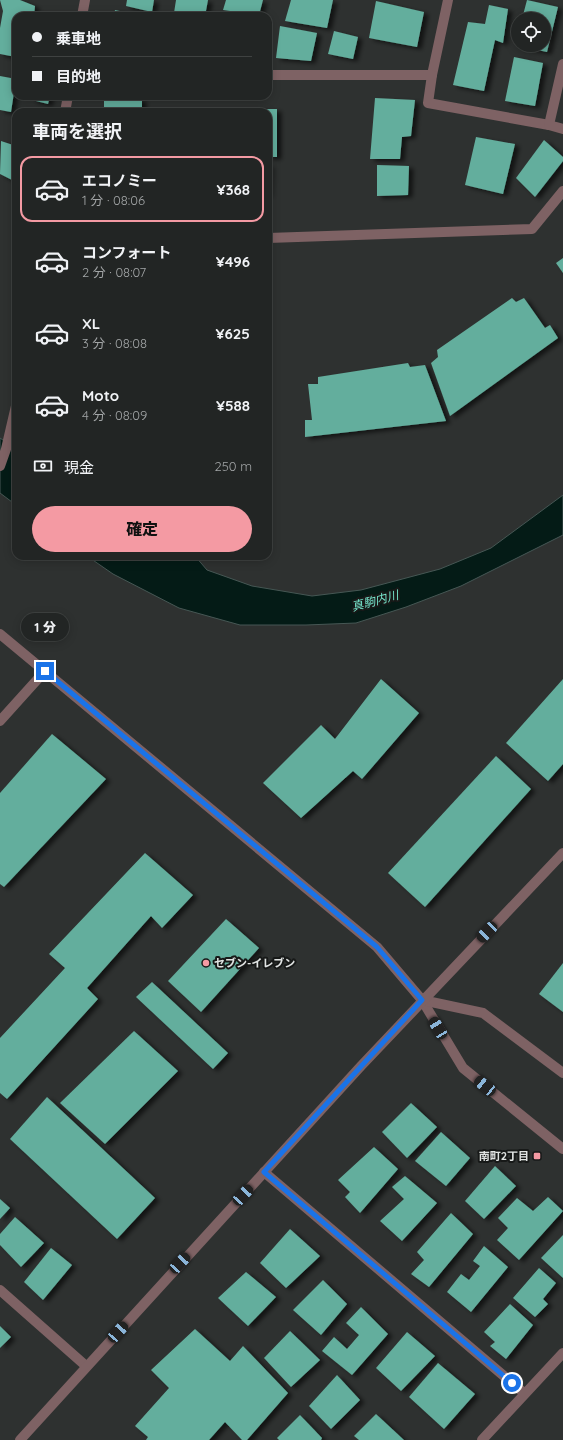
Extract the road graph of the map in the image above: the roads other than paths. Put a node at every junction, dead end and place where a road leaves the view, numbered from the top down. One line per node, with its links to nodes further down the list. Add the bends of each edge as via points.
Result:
1 (85, 0): 3 (street)
2 (448, 0): 6 (street)
3 (83, 12)
4 (563, 64): 7 (street)
5 (272, 75): 6 (street)
6 (432, 75): 7 (street, via 428,103)
7 (548, 125): 8 (street)
8 (563, 129)
9 (563, 191): 10 (street, via 532,229)
10 (272, 238)
11 (12, 423): 12 (street)
12 (0, 466)
13 (0, 634): 14 (street)
14 (45, 671): 15 (street); 17 (street, via 377,947)
15 (0, 721)
16 (563, 853): 17 (street)
17 (422, 1000): 18 (street, via 483,1013); 19 (street, via 463,1068); 20 (street)
18 (563, 1073)
19 (563, 1149)
20 (264, 1172): 23 (street); 24 (street)
21 (0, 1290): 23 (street)
22 (563, 1353): 24 (street)
23 (86, 1366): 25 (street)
24 (524, 1393): 26 (street)
25 (20, 1440)
26 (482, 1440)

